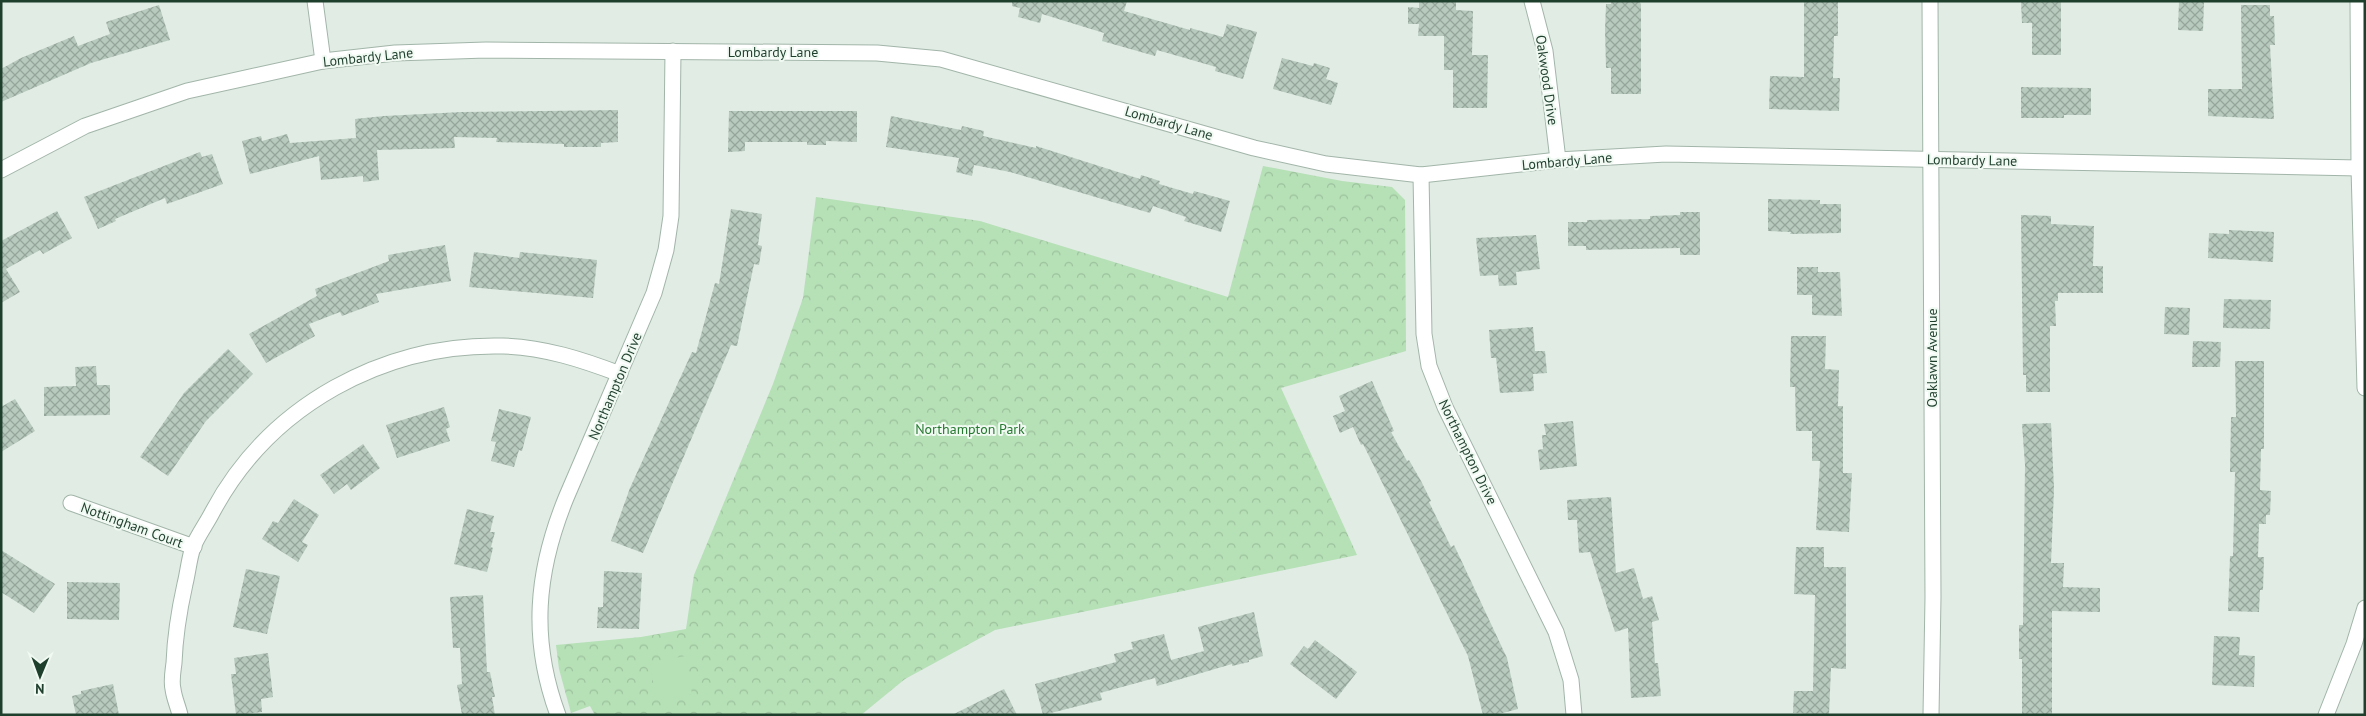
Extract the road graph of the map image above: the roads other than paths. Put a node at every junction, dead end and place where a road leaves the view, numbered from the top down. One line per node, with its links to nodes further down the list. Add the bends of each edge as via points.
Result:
1 (316, 1): 6 (street)
2 (1532, 1): 9 (street, Oakwood Drive, via 1545,51)
3 (1930, 1): 8 (street, Oaklawn Avenue)
4 (2358, 1): 7 (street)
5 (673, 51): 6 (street, Lombardy Lane, via 437,51); 12 (street, Lombardy Lane, via 877,53 941,60 1254,148 1326,164); 13 (street, Northampton Drive, via 671,216 666,250 654,293)
6 (324, 61): 11 (street, Lombardy Lane, via 178,94 85,126)
7 (2362, 124): 10 (street)
8 (1932, 159): 9 (street, Lombardy Lane, via 1666,154); 10 (street, Lombardy Lane); 21 (street, Oaklawn Avenue)
9 (1558, 160): 12 (street, Lombardy Lane)
10 (2359, 168): 14 (street)
11 (1, 170)
12 (1421, 175): 20 (street, Northampton Drive, via 1424,334 1429,366 1445,407 1556,632 1571,680)
13 (620, 374): 16 (street, via 571,357 504,346 442,349 373,368 300,409 264,442 223,492); 19 (street, Northampton Drive, via 553,530 544,562 540,633)
14 (2365, 388)
15 (71, 503): 16 (street, Nottingham Court)
16 (194, 547): 18 (street, via 176,622 172,688)
17 (2365, 608): 22 (street)
18 (180, 715)
19 (558, 715)
20 (1574, 715)
21 (1932, 715)
22 (2326, 715)

